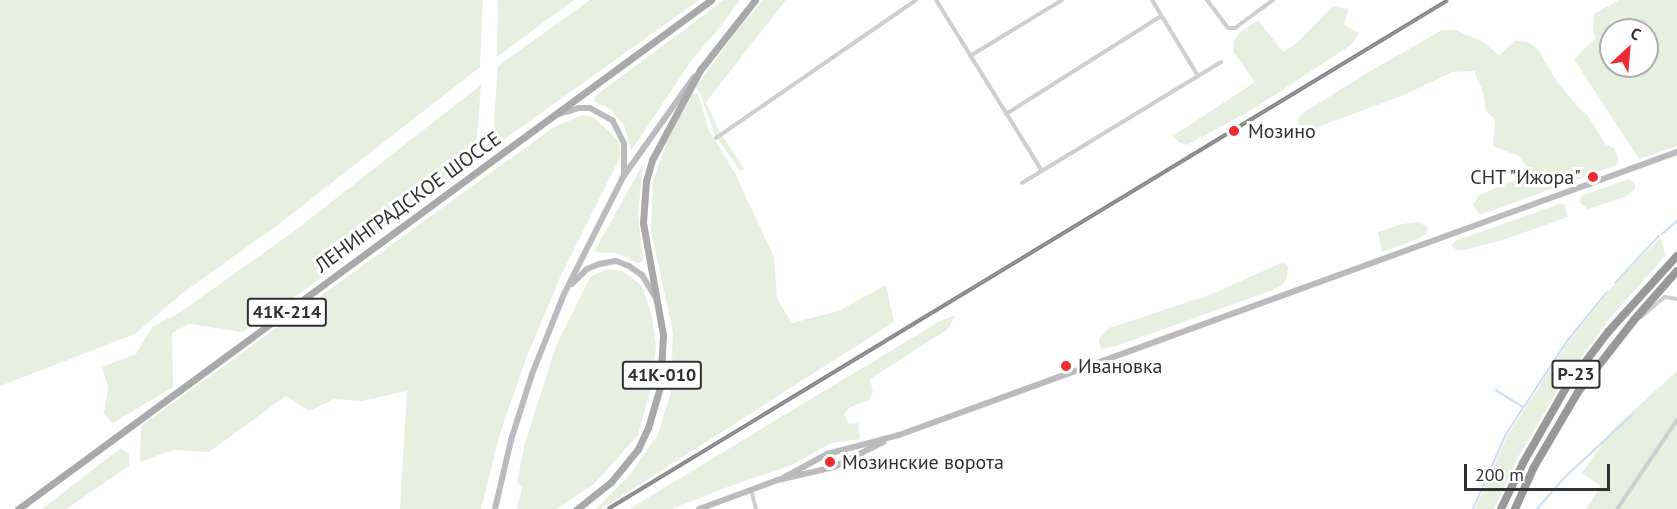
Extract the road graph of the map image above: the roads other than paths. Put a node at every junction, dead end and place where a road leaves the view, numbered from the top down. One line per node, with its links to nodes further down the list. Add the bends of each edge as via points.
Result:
1 (711, 0): 14 (main road, 41К-214)
2 (755, 0): 12 (main road)
3 (916, 0): 16 (street)
4 (936, 0): 10 (street)
5 (1062, 0): 10 (street)
6 (1152, 0): 9 (street)
7 (1207, 0): 8 (street, via 1228,28 1235,28)
8 (1273, 0)
9 (1161, 16): 13 (street); 15 (street)
10 (970, 56): 15 (street)
11 (1221, 62): 13 (street)
12 (700, 70): 19 (street); 24 (main road, via 660,140 646,181 643,223)
13 (1198, 76): 18 (street)
14 (557, 114): 19 (street, 41К-214, via 590,108 613,121 624,144); 35 (main road, ЛЕНИНГРАДСКОЕ ШОССЕ / 41К-214)
15 (1006, 114): 18 (street)
16 (716, 138)
17 (1677, 153): 28 (street)
18 (1042, 171): 20 (street)
19 (624, 177): 23 (street)
20 (1022, 183)
21 (1677, 256): 40 (highway, Р-23, via 1608,332 1567,386)
22 (1677, 271): 26 (highway, Р-23)
23 (564, 294): 24 (street, via 587,269 616,261 642,275); 36 (street, via 532,374)
24 (656, 297): 37 (main road, 41К-010, via 664,362 648,428 625,466)
25 (1677, 299): 26 (street, via 1665,297)
26 (1635, 320): 41 (highway, Р-23, via 1578,392 1534,467)
27 (1677, 420): 42 (street)
28 (892, 437): 29 (street); 31 (street)
29 (838, 450): 30 (street); 31 (street, via 845,456)
30 (816, 459): 32 (street, via 814,467); 33 (street)
31 (844, 463): 32 (street)
32 (819, 472): 33 (street)
33 (783, 478): 34 (street)
34 (750, 489): 38 (street); 39 (street)
35 (18, 509)
36 (495, 509)
37 (577, 509)
38 (699, 509)
39 (756, 509)
40 (1501, 509)
41 (1515, 509)
42 (1617, 509)

